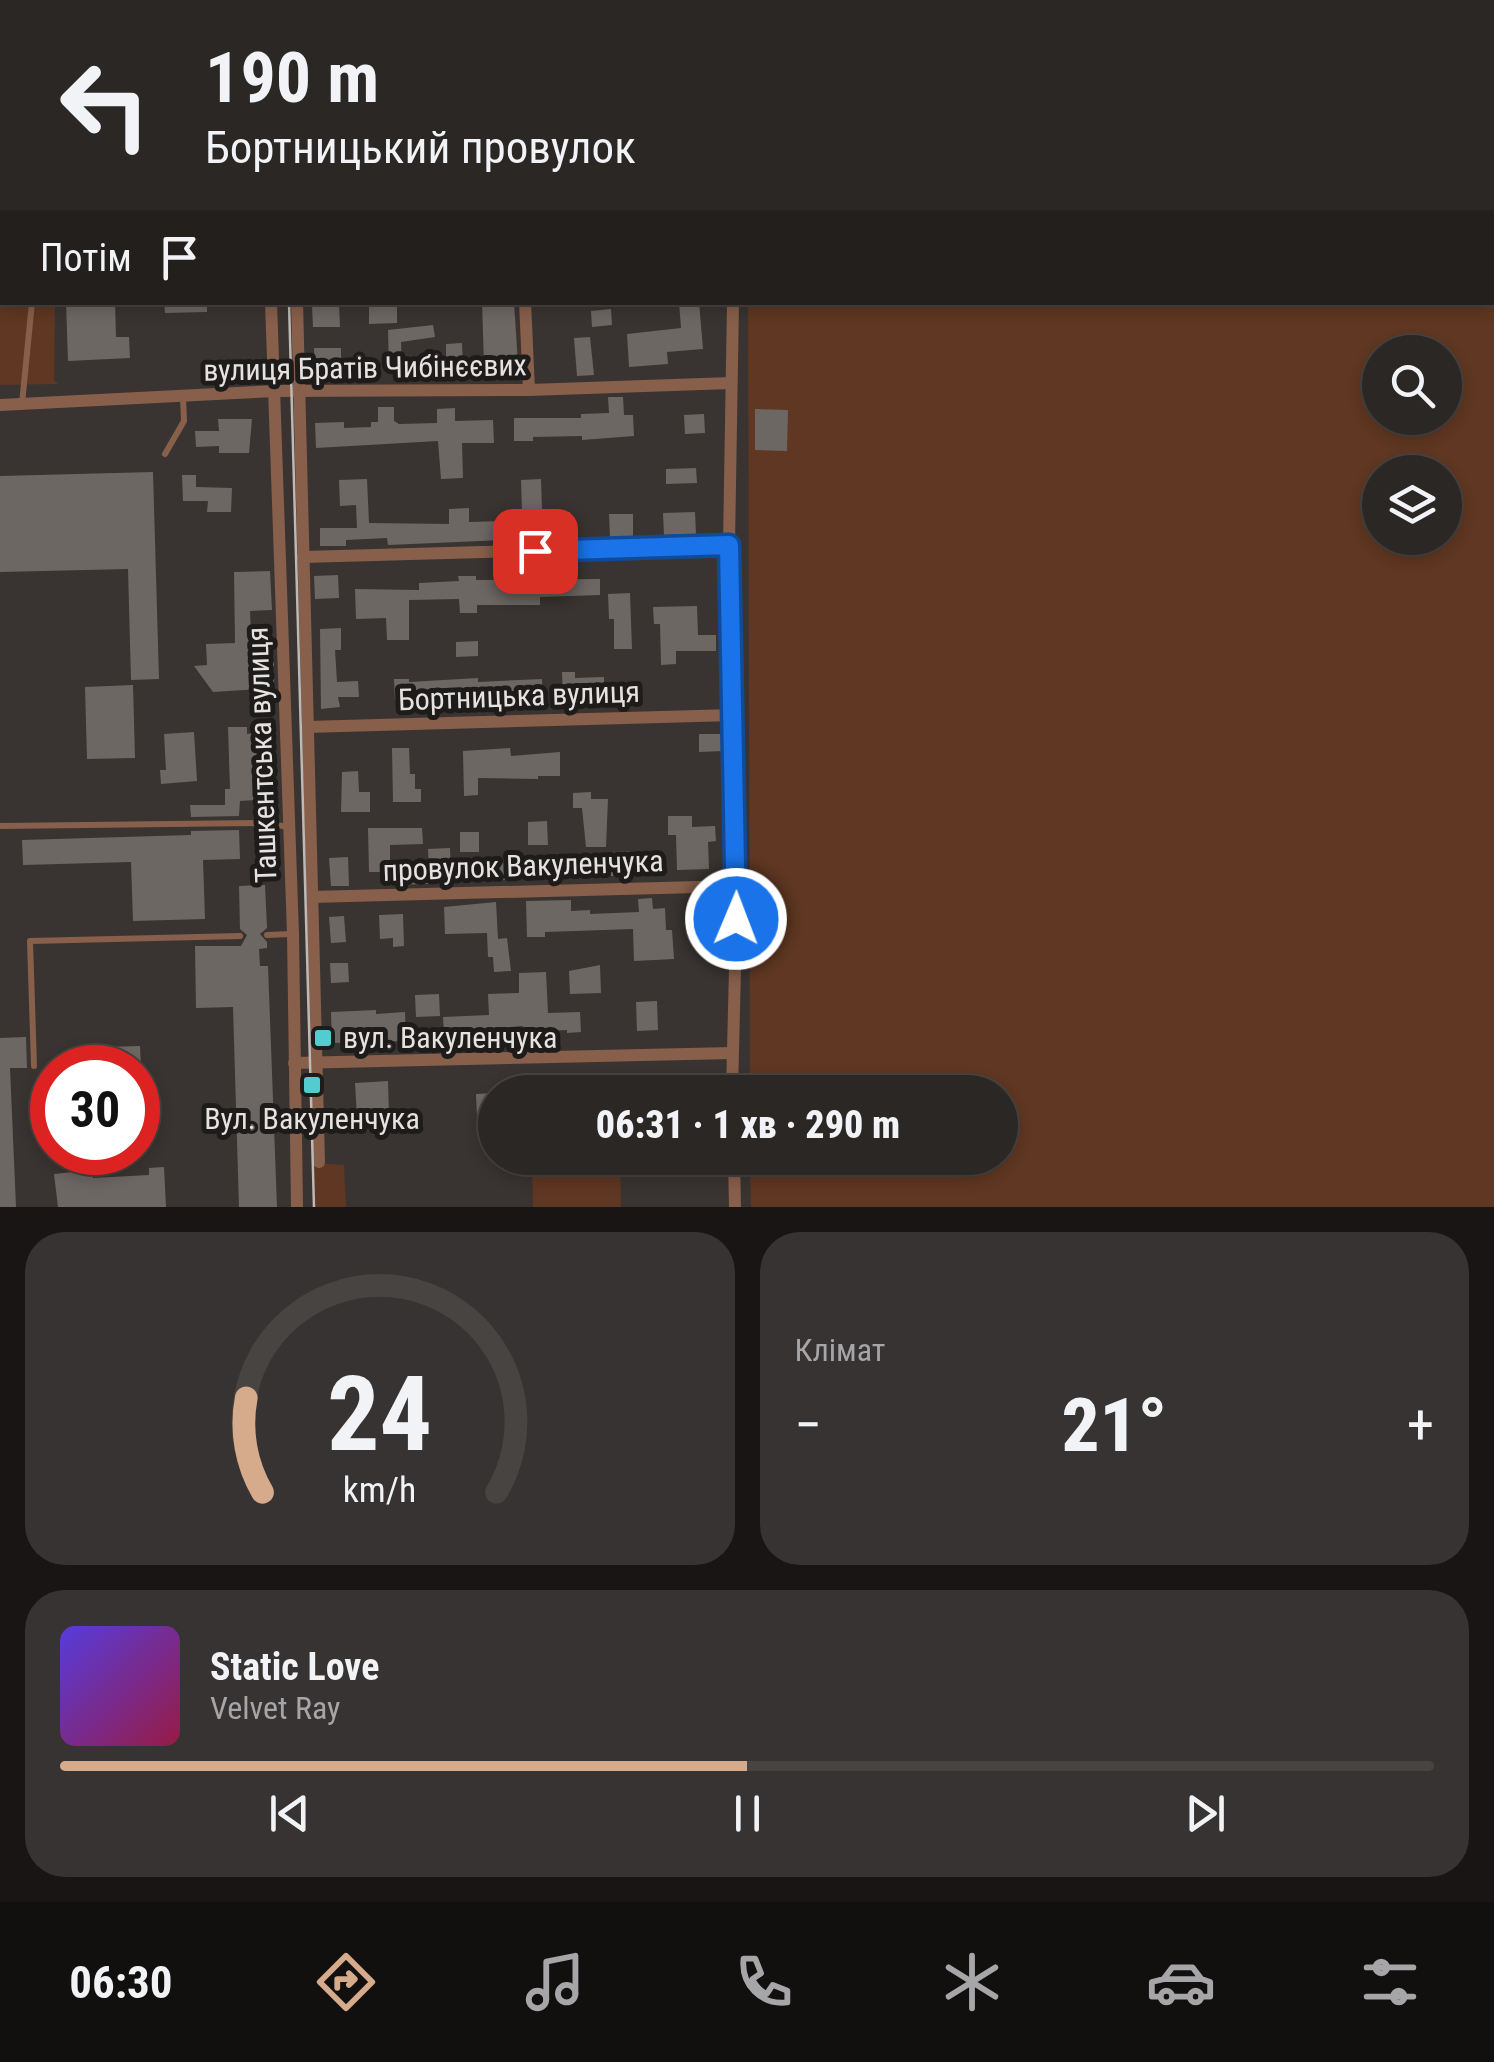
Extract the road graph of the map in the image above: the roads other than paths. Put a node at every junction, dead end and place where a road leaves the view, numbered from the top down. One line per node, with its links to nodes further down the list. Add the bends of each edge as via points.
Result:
1 (32, 305): 11 (lane)
2 (272, 305): 8 (street, Ташкентська вулиця)
3 (297, 305): 9 (street, Ташкентська вулиця)
4 (525, 305): 7 (street)
5 (733, 305): 6 (street)
6 (730, 384): 7 (street, вулиця Братів Чибінєєвих); 14 (street)
7 (529, 390): 9 (street, вулиця Братів Чибінєєвих)
8 (276, 391): 9 (street, вулиця Братів Чибінєєвих); 10 (street, вулиця Братів Чибінєєвих); 19 (street, Ташкентська вулиця)
9 (299, 391): 15 (street, Ташкентська вулиця)
10 (183, 396): 11 (street, вулиця Братів Чибінєєвих); 13 (lane, via 184,421)
11 (22, 404): 12 (street, вулиця Братів Чибінєєвих)
12 (0, 405)
13 (165, 454)
14 (729, 545): 15 (street); 16 (street)
15 (303, 557): 17 (street, Ташкентська вулиця)
16 (733, 715): 17 (street, Бортницька вулиця); 20 (street)
17 (307, 727): 21 (street, Ташкентська вулиця)
18 (0, 826): 19 (lane)
19 (289, 827): 22 (street, Ташкентська вулиця)
20 (737, 886): 21 (street, провулок Вакуленчука); 26 (street)
21 (311, 897): 28 (street, Ташкентська вулиця)
22 (293, 934): 23 (lane); 27 (street, Ташкентська вулиця)
23 (267, 935)
24 (240, 936): 25 (lane, via 30,942)
25 (33, 1045)
26 (732, 1053): 28 (street); 29 (street)
27 (294, 1063): 28 (street); 32 (street, Ташкентська вулиця)
28 (317, 1063): 30 (street, Ташкентська вулиця)
29 (732, 1075)
30 (319, 1162)
31 (734, 1175): 33 (street)
32 (297, 1207)
33 (735, 1207)

